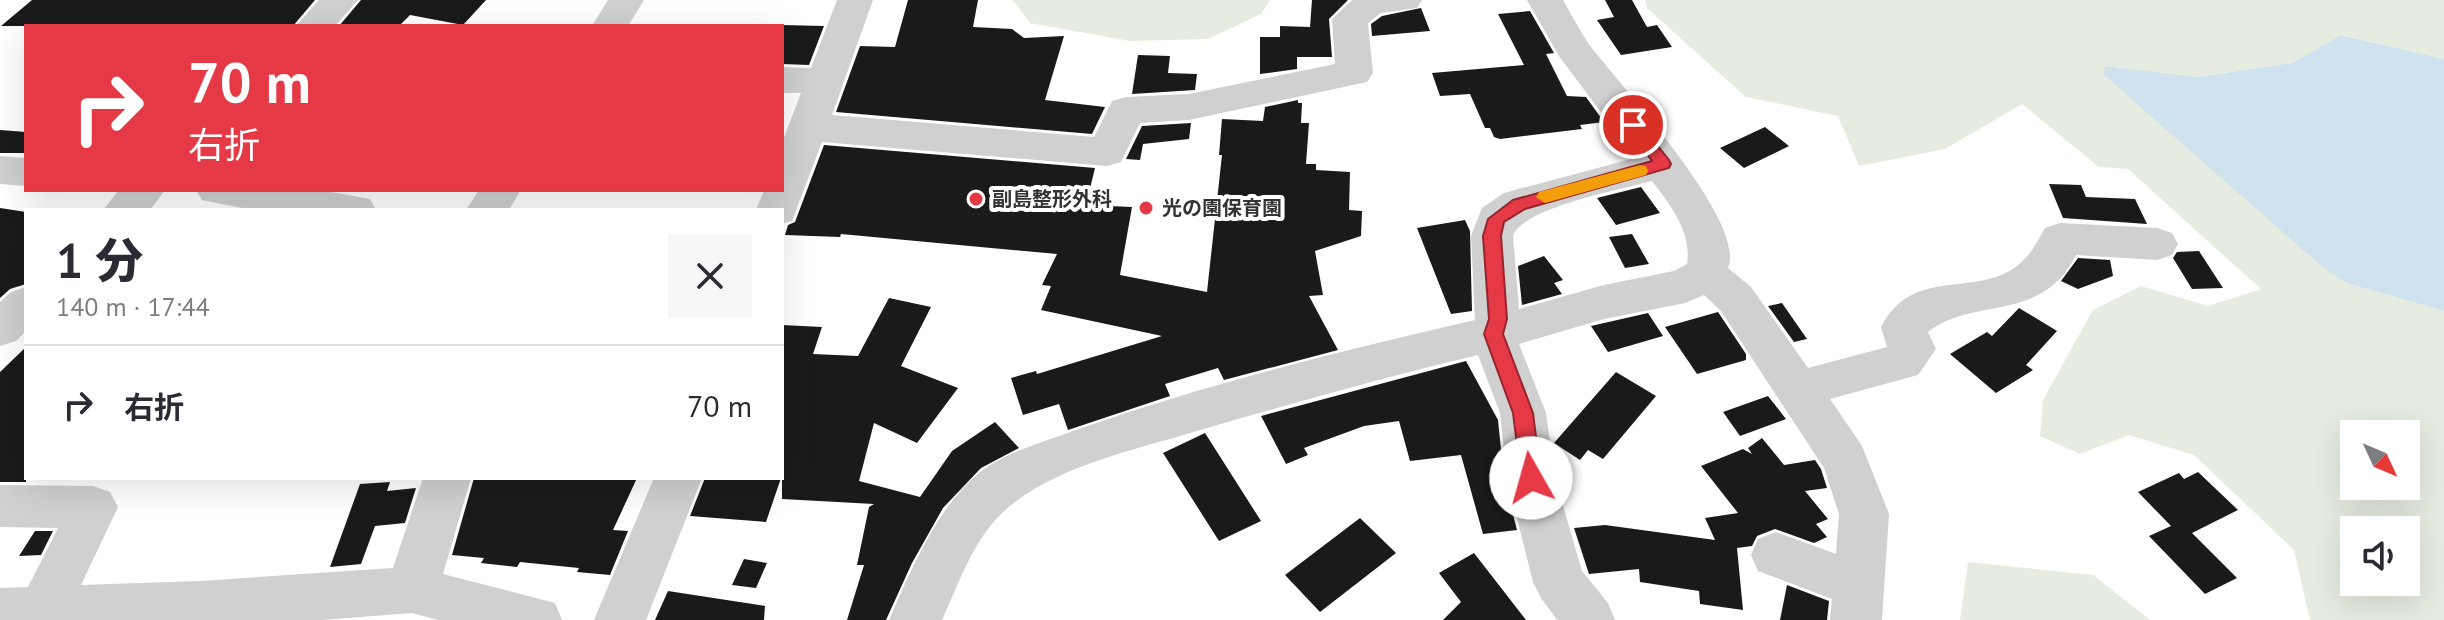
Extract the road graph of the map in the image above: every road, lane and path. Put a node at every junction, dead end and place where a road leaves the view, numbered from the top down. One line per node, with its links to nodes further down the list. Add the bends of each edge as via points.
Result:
1 (340, 0): 6 (street)
2 (626, 0): 7 (street)
3 (855, 0): 9 (street)
4 (1393, 0): 10 (street, via 1372,3 1350,19 1354,73 1189,107 1126,110 1107,152)
5 (1545, 0): 11 (street, via 1572,47)
6 (316, 24)
7 (611, 24)
8 (784, 80): 9 (street)
9 (825, 81): 10 (street)
10 (808, 127): 12 (street)
11 (1663, 164): 18 (street, via 1694,207 1709,244); 21 (street, via 1519,204 1497,219 1492,236 1498,319)
12 (784, 191)
13 (143, 192): 15 (street)
14 (230, 192): 16 (street)
15 (126, 208)
16 (341, 208)
17 (2157, 244): 22 (street, via 2060,239 2054,257 2027,282 1998,293 1932,304 1903,327 1913,349 1902,362)
18 (1703, 275): 21 (street, via 1685,286 1604,302); 22 (street, via 1736,299)
19 (24, 306): 20 (street)
20 (0, 329)
21 (1493, 334): 32 (street, via 1358,365 1122,434 1028,468 991,492 963,523); 33 (street, via 1523,413 1531,478 1559,582)
22 (1797, 389): 28 (street, via 1845,460 1864,514)
23 (446, 480): 27 (street)
24 (677, 480): 31 (street)
25 (0, 506): 29 (street, via 93,507)
26 (1776, 555): 28 (street)
27 (412, 590): 29 (street); 30 (street)
28 (1857, 603)
29 (28, 614)
30 (536, 620)
31 (620, 620)
32 (915, 620)
33 (1589, 620)

